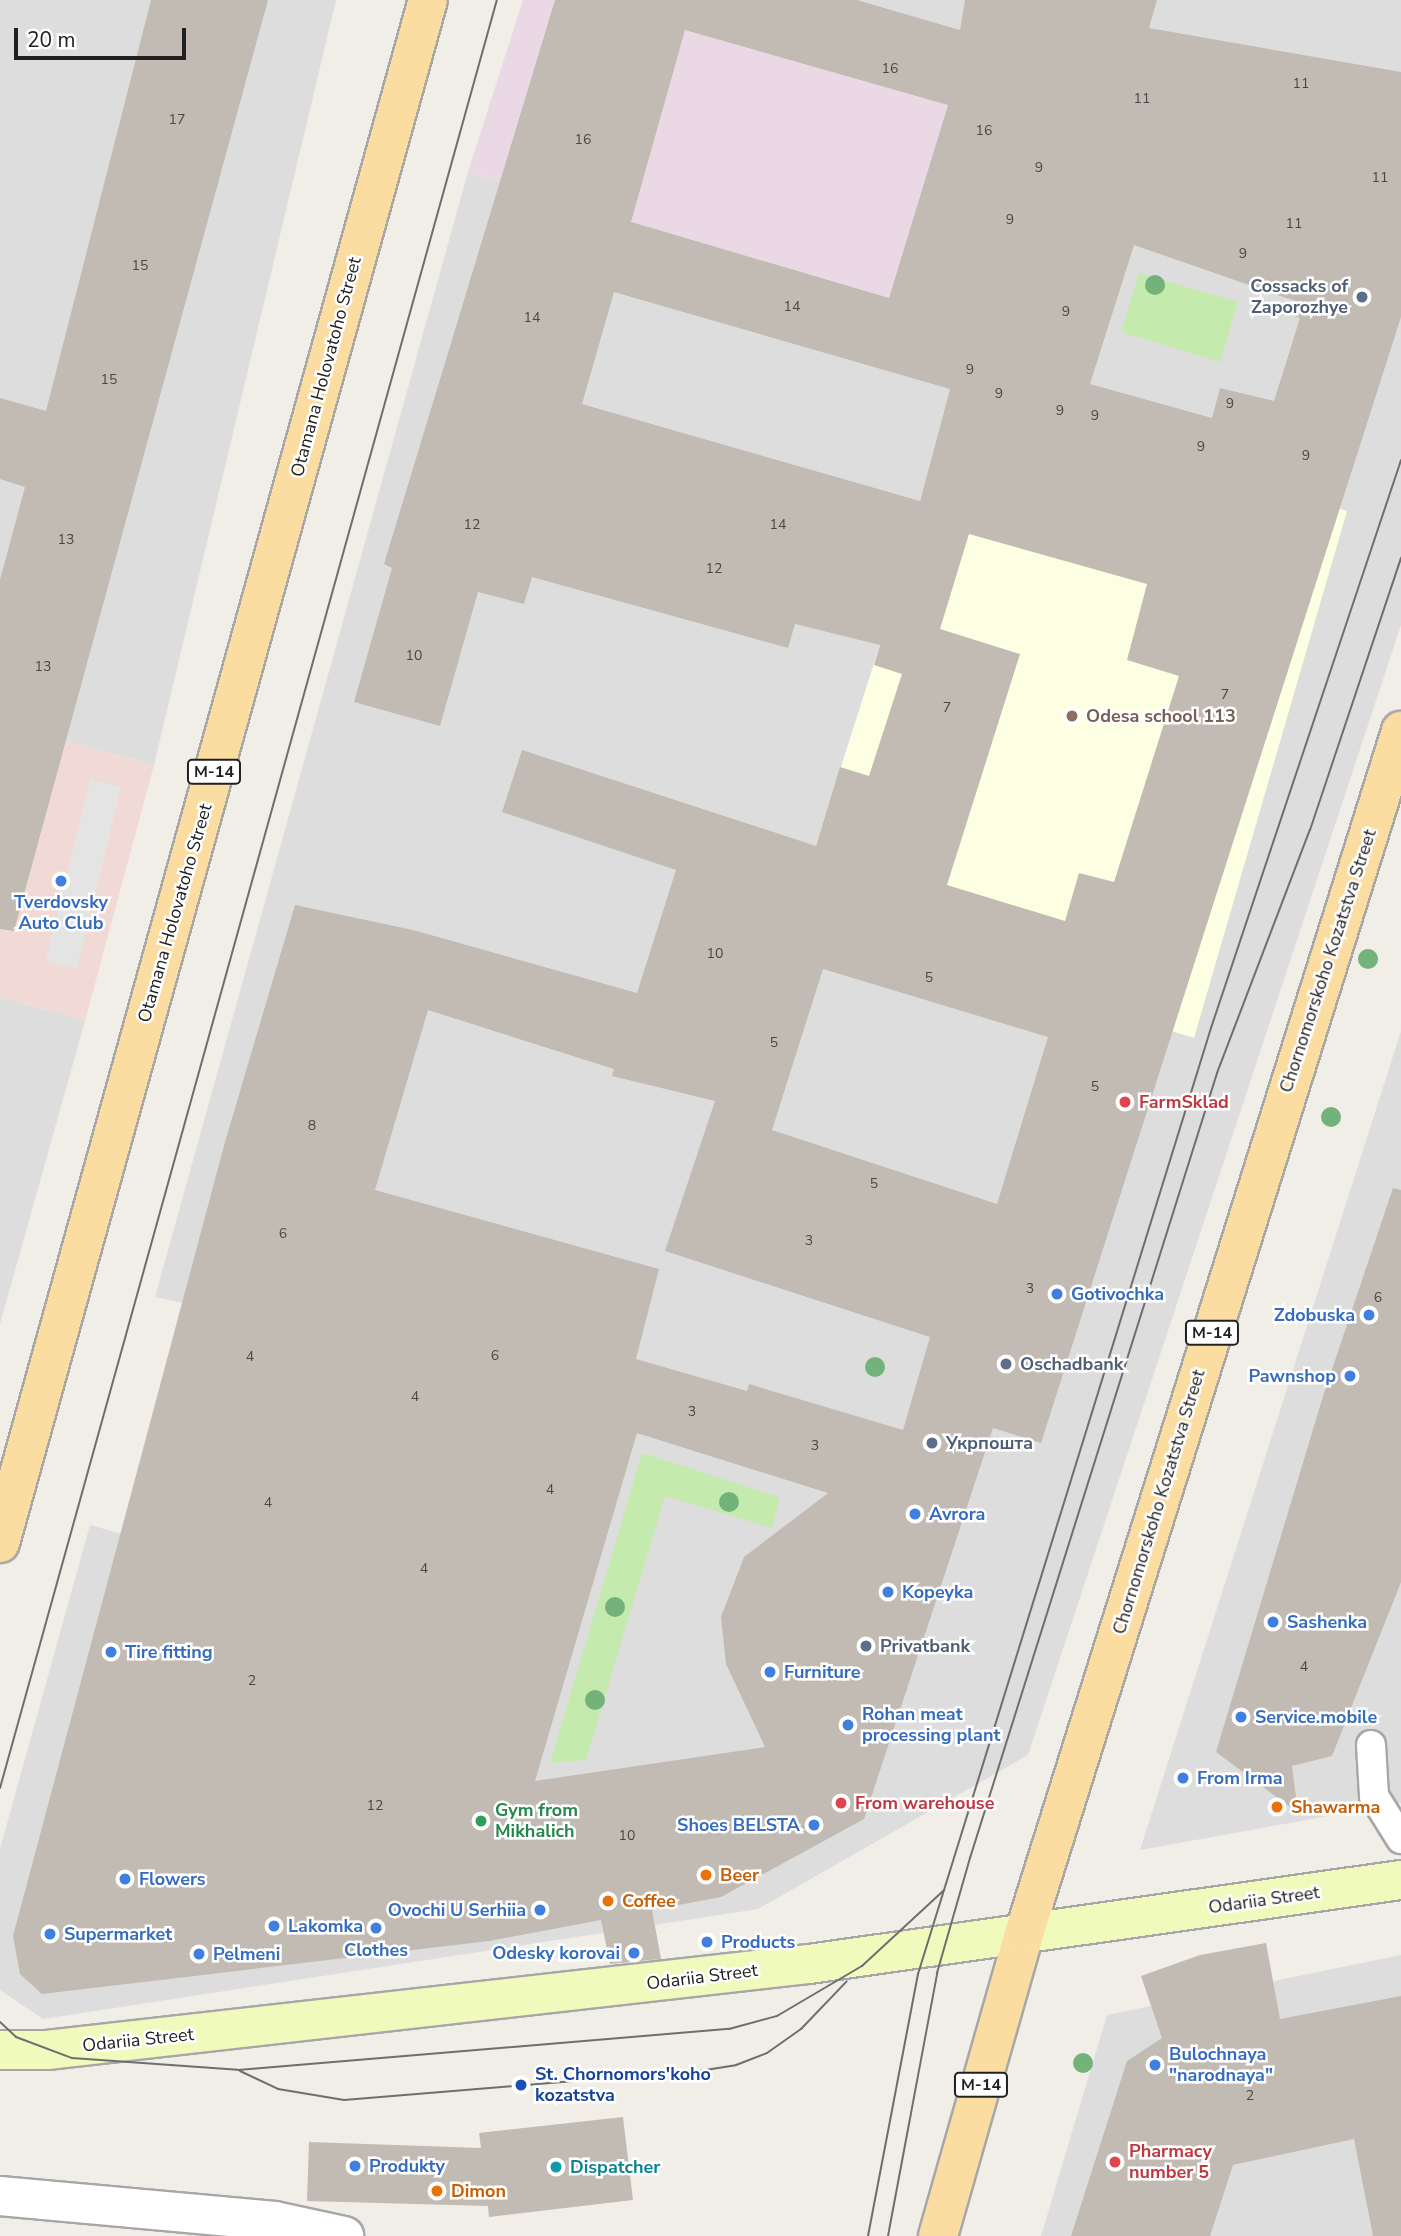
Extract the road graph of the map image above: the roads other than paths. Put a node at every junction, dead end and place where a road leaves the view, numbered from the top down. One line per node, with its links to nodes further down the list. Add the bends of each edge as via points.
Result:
1 (428, 0): 3 (main road, Otamana Holovatoho Street / М-14)
2 (1401, 731): 7 (main road, Chornomorskoho Kozatstva Street / М-14)
3 (0, 1543)
4 (1371, 1745): 5 (lane, via 1374,1796)
5 (1401, 1839)
6 (1401, 1880): 7 (street, Odariia Street)
7 (1024, 1934): 8 (street, Odariia Street, via 439,2007 47,2050); 11 (main road, Chornomorskoho Kozatstva Street / М-14)
8 (0, 2050)
9 (0, 2196): 10 (street, via 275,2221)
10 (344, 2236)
11 (938, 2236)

